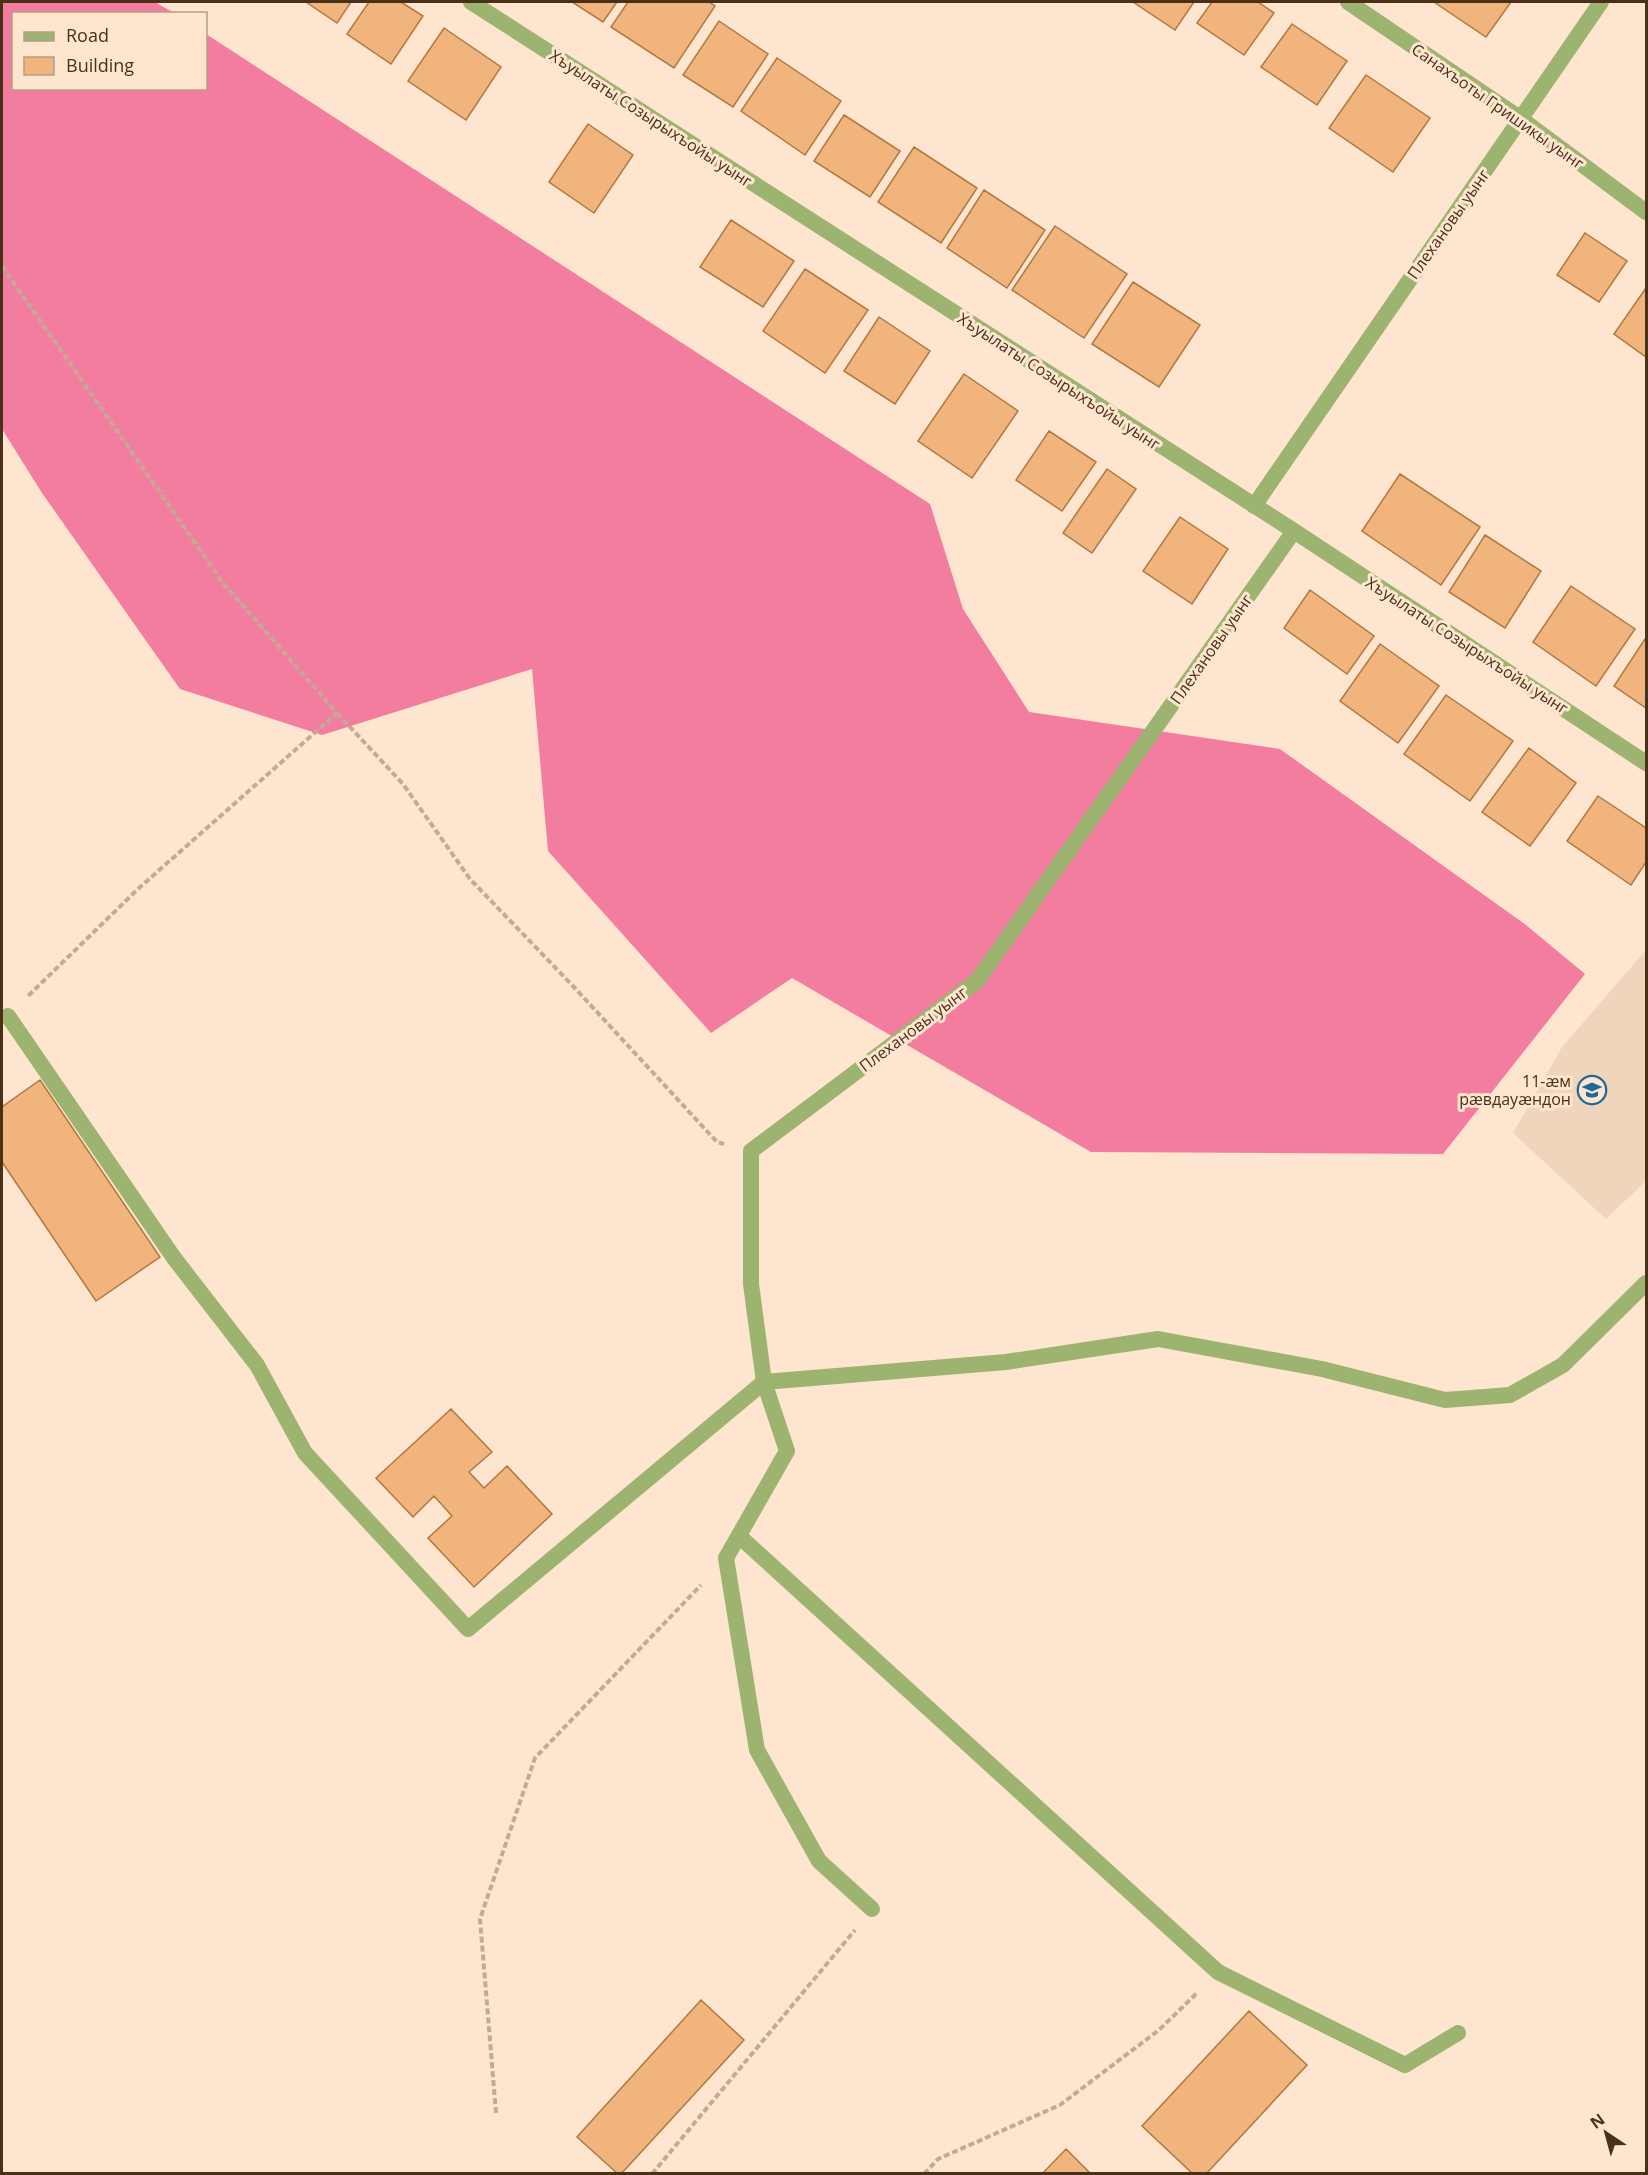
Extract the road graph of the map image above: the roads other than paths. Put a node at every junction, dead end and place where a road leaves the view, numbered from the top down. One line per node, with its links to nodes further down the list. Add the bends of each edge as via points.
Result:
1 (471, 2): 6 (street, Хъуылаты Созырыхъойы уынг)
2 (1348, 2): 4 (street, Санахъоты Гришикы уынг)
3 (1601, 2): 4 (street, Плехановы уынг)
4 (1521, 119): 5 (street, Санахъоты Гришикы уынг); 6 (street, Плехановы уынг)
5 (1647, 212)
6 (1254, 506): 7 (street, Хъуылаты Созырыхъойы уынг)
7 (1294, 531): 8 (street, Хъуылаты Созырыхъойы уынг); 11 (street, Плехановы уынг, via 977,981 751,1151 751,1284)
8 (1647, 763)
9 (8, 1016): 11 (street, via 174,1258 256,1365 305,1453 468,1629)
10 (1647, 1283): 11 (street, via 1563,1365 1510,1395 1445,1400 1322,1369 1158,1339 1006,1362)
11 (764, 1382): 12 (street, via 787,1451)
12 (739, 1536): 13 (street, via 726,1558 757,1750 819,1862); 14 (street, via 1218,1972 1405,2065)
13 (872, 1909)
14 (1458, 2033)

